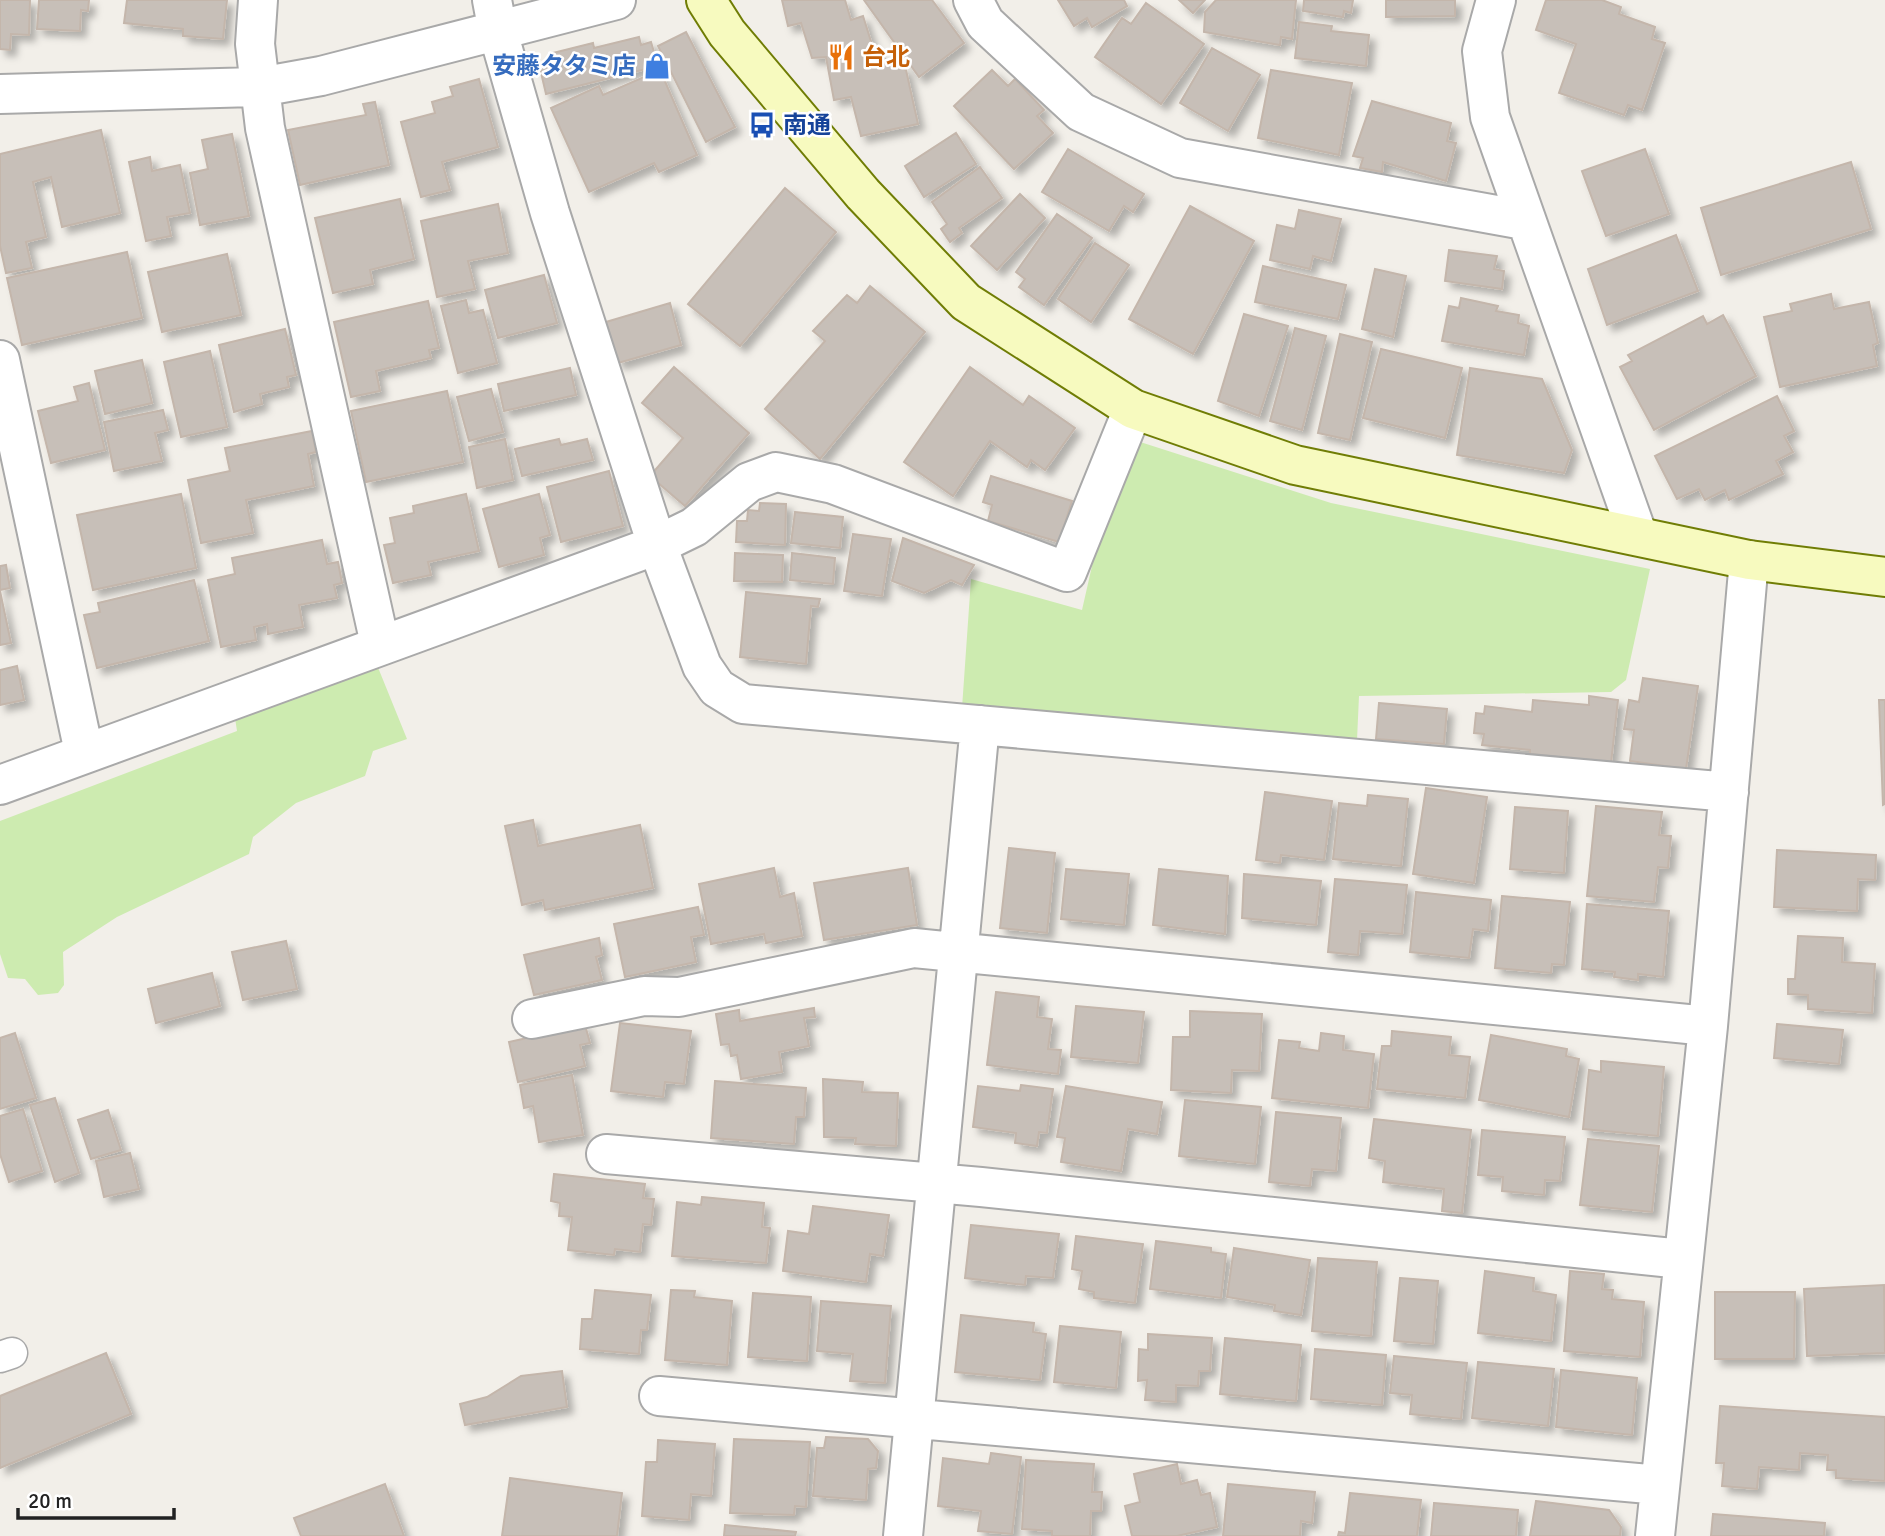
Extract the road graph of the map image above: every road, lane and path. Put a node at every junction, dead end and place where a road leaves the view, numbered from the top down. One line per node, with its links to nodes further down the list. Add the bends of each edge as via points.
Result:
1 (258, 0): 7 (street, via 255,44)
2 (616, 0): 6 (street)
3 (706, 0): 11 (street, via 727,33 863,194 966,302)
4 (974, 0): 9 (street, via 985,23 1082,112 1180,158)
5 (1496, 0): 9 (street, via 1482,51 1490,117)
6 (495, 16): 7 (street, via 321,76); 13 (street, via 550,212)
7 (260, 87): 8 (street); 16 (street, via 265,128)
8 (0, 94)
9 (1524, 220): 12 (street)
10 (0, 360): 18 (street)
11 (1133, 409): 12 (street, via 1295,465); 13 (street, via 1067,572 833,484 776,472 749,482 694,527)
12 (1638, 536): 14 (street)
13 (657, 545): 16 (street); 17 (street, via 702,666 717,688 734,699 743,704)
14 (1749, 560): 15 (street); 20 (street)
15 (1885, 577)
16 (380, 644): 18 (street)
17 (980, 725): 20 (street); 21 (street)
18 (84, 752): 19 (street)
19 (0, 785)
20 (1728, 792): 23 (street)
21 (960, 951): 22 (street, via 915,948 679,997 644,996); 23 (street); 25 (street)
22 (532, 1019)
23 (1707, 1026): 26 (street)
24 (606, 1154): 25 (street)
25 (937, 1183): 26 (street); 28 (street)
26 (1682, 1259): 29 (street)
27 (659, 1396): 28 (street)
28 (914, 1420): 29 (street); 30 (street)
29 (1660, 1485): 31 (street)
30 (903, 1536)
31 (1655, 1536)

